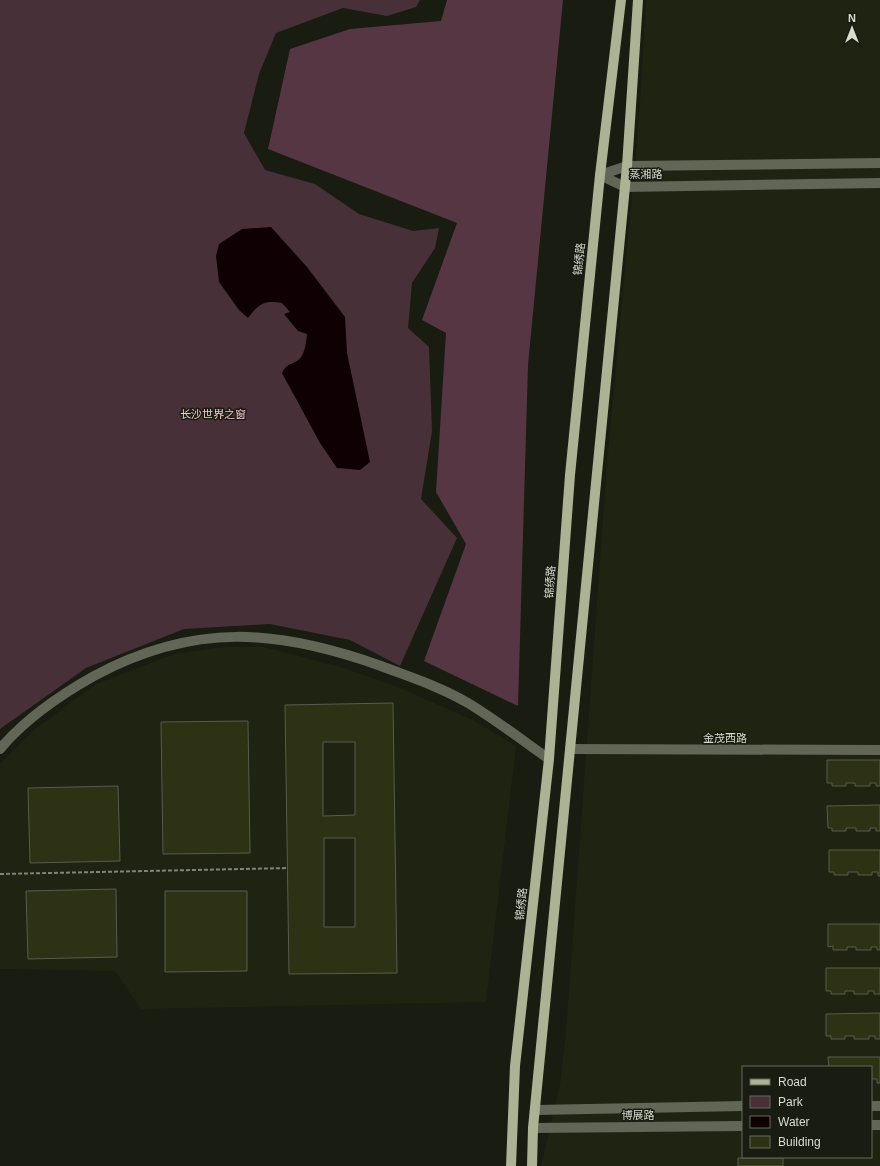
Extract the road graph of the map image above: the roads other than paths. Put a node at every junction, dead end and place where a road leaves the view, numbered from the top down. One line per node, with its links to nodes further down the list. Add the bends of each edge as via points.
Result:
1 (621, 0): 5 (main road, 锦绣路)
2 (638, 0): 4 (main road)
3 (880, 163): 4 (street, 蒸湘路)
4 (627, 166): 5 (street, 蒸湘路); 7 (main road)
5 (600, 175): 7 (street, 蒸湘路); 11 (main road, 锦绣路, via 570,475)
6 (880, 183): 7 (street, 蒸湘路)
7 (625, 187): 9 (main road)
8 (0, 749): 11 (street, via 12,734 63,694 110,668 146,653 189,640 234,636 279,639 343,653 416,679 467,703)
9 (570, 749): 10 (street, 金茂西路); 13 (main road)
10 (880, 750)
11 (549, 759): 16 (main road, 锦绣路, via 515,1066)
12 (742, 1106): 13 (street, 博展路)
13 (536, 1110): 15 (main road)
14 (742, 1126): 15 (street, 博展路)
15 (534, 1128): 17 (main road)
16 (511, 1166)
17 (532, 1166)

